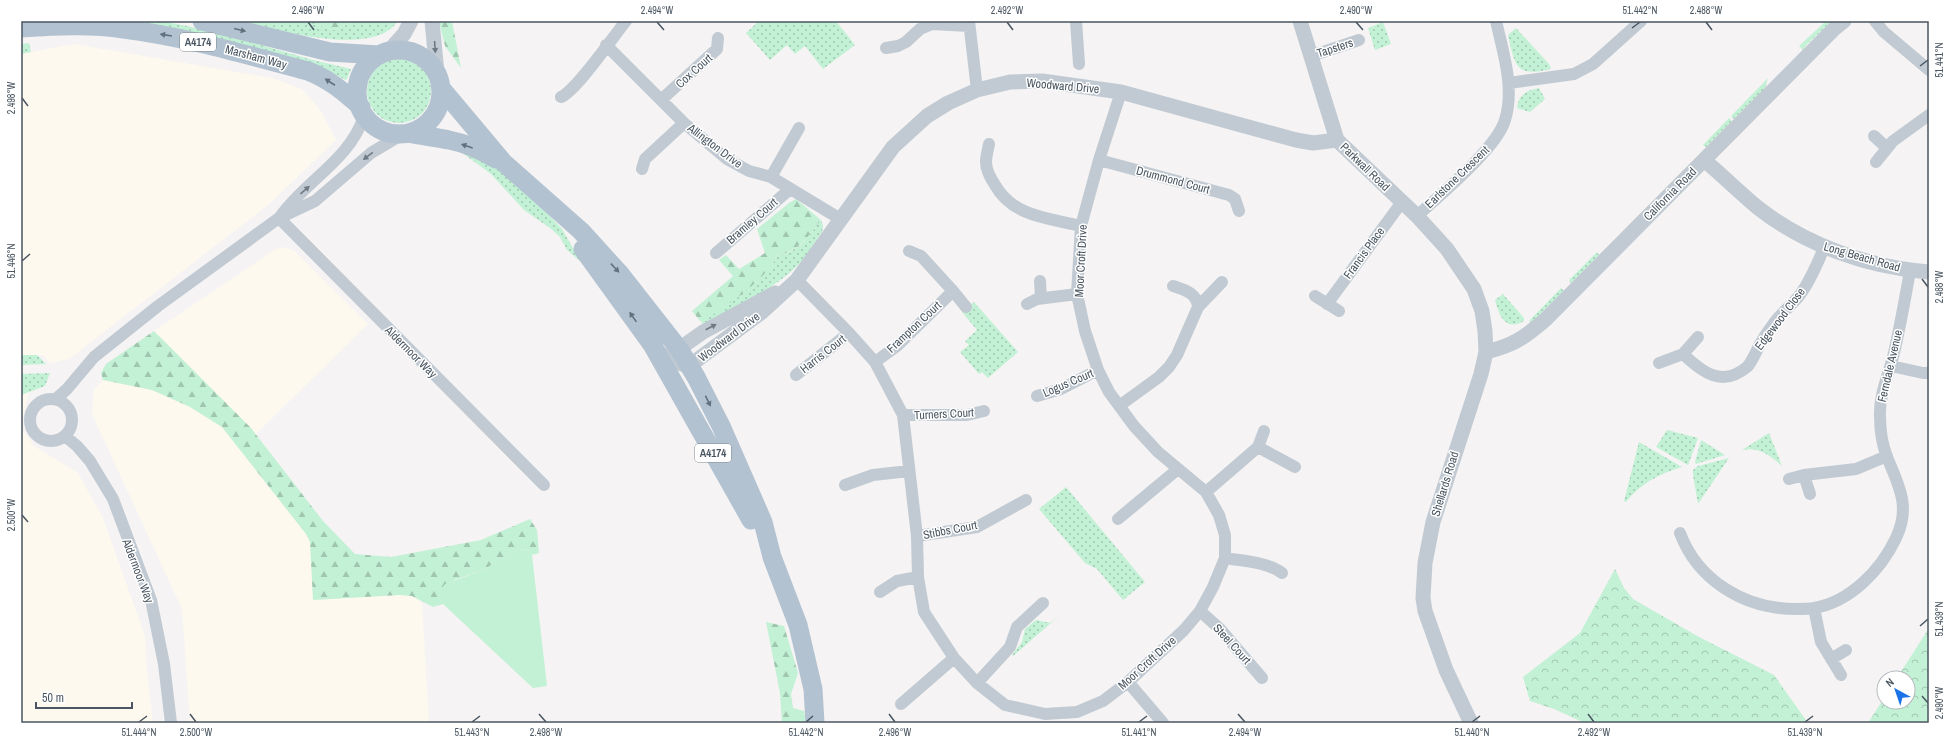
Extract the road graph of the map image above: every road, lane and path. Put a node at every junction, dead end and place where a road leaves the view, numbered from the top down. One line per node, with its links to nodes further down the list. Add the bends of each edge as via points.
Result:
1 (202, 21): 17 (main road, Marsham Way / A4174, one-way to 17, via 330,52)
2 (411, 21): 17 (street, via 404,34)
3 (432, 21): 21 (street, one-way to 21)
4 (626, 21): 15 (street)
5 (1076, 21): 19 (street)
6 (1300, 21): 18 (street, Parkwall Road)
7 (1496, 21): 22 (street, Earlstone Crescent)
8 (1641, 21): 22 (street, via 1593,64 1574,74)
9 (1844, 21): 37 (street, California Road)
10 (1875, 21): 20 (street, via 1884,32)
11 (969, 23): 16 (street, via 932,24 920,29 906,42); 23 (street)
12 (21, 28): 27 (main road, Marsham Way / A4174, one-way to 12, via 339,87 308,71 181,38 123,28)
13 (718, 38): 26 (street, Cox Court, via 717,49)
14 (1359, 40): 18 (street, Tapsters)
15 (606, 45): 25 (street, via 577,84); 26 (street, Allington Drive)
16 (886, 48)
17 (384, 53): 21 (main road, A4174, via 403,50 417,54 429,62); 27 (main road, via 367,65 358,84 357,97)
18 (1310, 56): 33 (street, Parkwall Road)
19 (1079, 64)
20 (1929, 70)
21 (439, 80): 31 (main road, via 440,102 435,115 419,129); 38 (main road, A4174)
22 (1509, 83): 46 (street, Earlstone Crescent, via 1505,121 1498,135 1487,149)
23 (977, 90): 24 (street, Woodward Drive, via 1010,82 1042,81); 48 (street, Woodward Drive, via 927,116 893,147)
24 (1121, 92): 33 (street, Woodward Drive, via 1296,140 1313,143); 36 (street, Moor Croft Drive)
25 (561, 97)
26 (661, 100): 29 (street, Allington Drive)
27 (362, 112): 31 (main road, A4174, via 374,126 391,134); 47 (street, one-way to 27, via 290,202 333,164 353,140 360,128)
28 (1929, 115): 35 (street)
29 (684, 123): 40 (street, via 645,159); 41 (street, Allington Drive, via 728,159 749,171)
30 (799, 128): 41 (street)
31 (404, 134): 38 (main road, A4174, one-way to 31, via 449,140); 47 (street, one-way to 47, via 371,153 315,201)
32 (1874, 136): 35 (street)
33 (1337, 140): 44 (street, Parkwall Road)
34 (989, 144): 49 (street, via 986,163 990,178 1011,205 1023,212)
35 (1887, 148): 39 (street)
36 (1099, 160): 45 (street, Drummond Court, via 1229,195 1235,199); 49 (street, Moor Croft Drive)
37 (1704, 160): 50 (street, Long Beach Road, via 1757,207); 72 (street, California Road, via 1527,336 1507,347)
38 (503, 162): 43 (main road, A4174)
39 (1876, 162)
40 (642, 169)
41 (771, 178): 42 (street, Allington Drive)
42 (789, 190): 48 (street, Allington Drive); 53 (street, Bramley Court)
43 (547, 202): 71 (main road, A4174, one-way to 43); 74 (main road, A4174, one-way to 74, via 581,231 621,275)
44 (1402, 202): 46 (street, Parkwall Road); 65 (street, Francis Place)
45 (1239, 211)
46 (1417, 216): 51 (street, Parkwall Road)
47 (279, 218): 82 (street, via 158,306 94,357 68,389); 96 (street, Aldermoor Way)
48 (842, 220): 56 (street, Woodward Drive)
49 (1081, 226): 61 (street, Moor Croft Drive)
50 (1824, 248): 54 (street, Long Beach Road); 73 (street, Edgewood Close, via 1800,296 1776,321 1748,366 1735,374 1713,376 1700,370)
51 (1447, 250): 72 (street, Shellards Road, via 1474,289 1482,311)
52 (909, 251): 60 (street, via 921,256)
53 (716, 253)
54 (1910, 271): 55 (street, Long Beach Road); 77 (street, Ferndale Avenue)
55 (1929, 272)
56 (797, 280): 69 (street, Moor Croft Drive); 74 (street, Woodward Drive, via 703,332)
57 (1040, 281): 63 (street)
58 (1222, 282): 67 (street)
59 (1173, 286): 67 (street, via 1194,296)
60 (953, 291): 66 (street); 75 (street, Frampton Court, via 897,346)
61 (1076, 294): 63 (street); 78 (street, Moor Croft Drive)
62 (1315, 296): 65 (street)
63 (1041, 298): 64 (street)
64 (1027, 304)
65 (1327, 304): 68 (street)
66 (966, 306)
67 (1198, 306): 83 (street, via 1177,355 1169,367)
68 (1339, 312)
69 (849, 333): 75 (street, Moor Croft Drive); 80 (street, Harris Court)
70 (1698, 337): 73 (street)
71 (654, 349): 74 (street, Woodward Drive, via 671,361); 94 (main road, A4174)
72 (1486, 352): 124 (street, Shellards Road, via 1433,522 1424,563 1425,611 1446,670)
73 (1683, 354): 76 (street)
74 (683, 360): 94 (main road, A4174, via 682,373 687,387 707,426); 104 (main road, A4174, one-way to 104, via 696,377 721,426 760,516)
75 (875, 362): 85 (street, Moor Croft Drive)
76 (1659, 363)
77 (1891, 366): 79 (street); 89 (street, Ferndale Avenue, via 1880,414 1881,434)
78 (1098, 370): 81 (street, Logus Court, via 1061,389); 83 (street, Moor Croft Drive)
79 (1929, 373)
80 (796, 375)
81 (1038, 396)
82 (56, 399): 87 (street, via 70,410 72,416 71,428); 87 (street, via 45,400 37,405 30,420 33,430 40,438 49,441)
83 (1119, 406): 91 (street, Moor Croft Drive, via 1134,426)
84 (984, 411): 85 (street, Turners Court, via 967,415)
85 (903, 415): 92 (street, Moor Croft Drive)
86 (1264, 431): 88 (street)
87 (65, 436): 121 (street, Aldermoor Way, via 90,461 113,500 151,600 164,664)
88 (1258, 446): 90 (street); 98 (street)
89 (1887, 456): 93 (street, via 1856,469); 110 (street, Ferndale Avenue, via 1903,499 1903,518 1896,538 1875,572 1864,583 1836,600)
90 (1295, 467)
91 (1178, 469): 98 (street, Moor Croft Drive); 101 (street)
92 (909, 471): 97 (street, via 873,475); 103 (street, Moor Croft Drive)
93 (1804, 475): 95 (street); 99 (street)
94 (726, 478): 104 (main road, A4174)
95 (1789, 479)
96 (544, 485)
97 (845, 485)
98 (1206, 492): 105 (street, Moor Croft Drive, via 1219,514 1225,535)
99 (1810, 494)
100 (1026, 500): 103 (street, Stibbs Court, via 977,526)
101 (1118, 519)
102 (1680, 533): 110 (street, Ferndale Avenue, via 1697,564 1708,577 1725,590 1764,606 1788,609)
103 (916, 536): 107 (street, Moor Croft Drive)
104 (772, 557): 122 (main road, A4174, via 798,625 813,689)
105 (1225, 558): 106 (street, via 1267,566); 111 (street, Moor Croft Drive)
106 (1282, 574)
107 (918, 578): 108 (street, via 897,581); 113 (street, Moor Croft Drive, via 924,612)
108 (880, 592)
109 (1044, 604): 118 (street, via 1017,627 1010,647)
110 (1814, 608): 114 (street, via 1821,642)
111 (1200, 612): 116 (street, Steel Court, via 1220,629); 117 (street, Moor Croft Drive)
112 (1846, 650): 114 (street)
113 (954, 658): 118 (street, Moor Croft Drive); 119 (street)
114 (1832, 659): 115 (street)
115 (1841, 675)
116 (1262, 678)
117 (1128, 682): 120 (street, Moor Croft Drive, via 1103,701 1077,712); 123 (street)
118 (977, 683): 120 (street, Moor Croft Drive, via 1005,705)
119 (901, 704)
120 (1044, 718)
121 (171, 723)
122 (815, 723)
123 (1163, 723)
124 (1471, 723)

